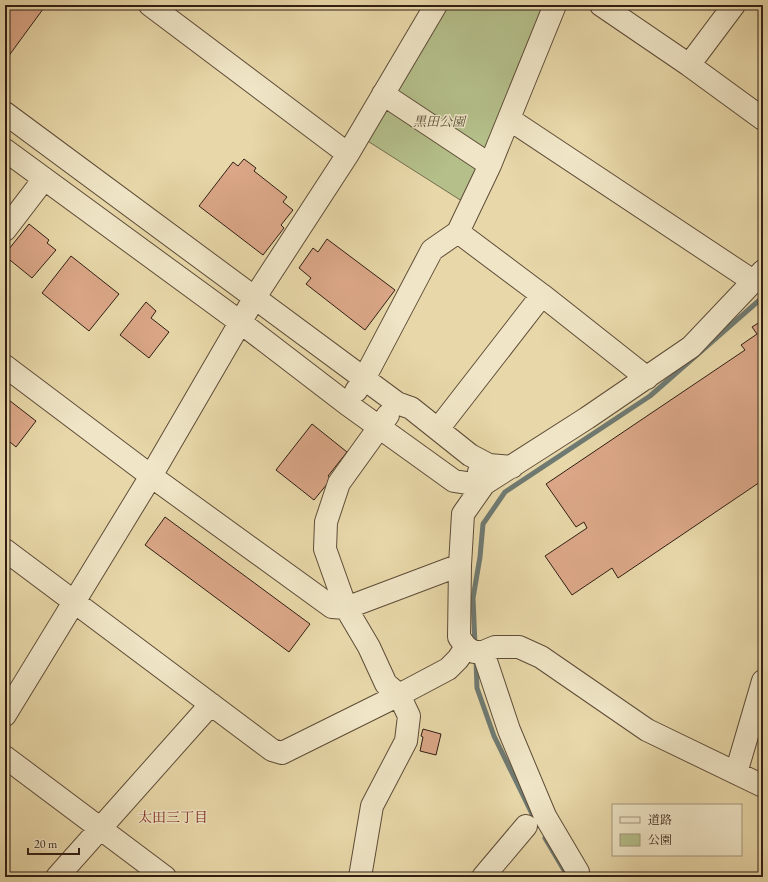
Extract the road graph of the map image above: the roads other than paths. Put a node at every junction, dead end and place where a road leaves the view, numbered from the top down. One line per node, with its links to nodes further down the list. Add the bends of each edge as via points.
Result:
1 (150, 5): 12 (street)
2 (436, 5): 7 (street)
3 (555, 5): 9 (street)
4 (601, 5): 6 (street)
5 (734, 5): 6 (street)
6 (689, 65): 10 (street)
7 (383, 94): 12 (street); 13 (street)
8 (5, 114): 19 (street)
9 (509, 119): 13 (street); 17 (street)
10 (763, 119)
11 (5, 150): 14 (street)
12 (348, 154): 19 (street)
13 (490, 165): 16 (street)
14 (44, 179): 15 (street); 20 (street)
15 (5, 230)
16 (458, 232): 18 (street); 23 (street, via 432,250)
17 (758, 276): 22 (street, via 691,347)
18 (542, 295): 22 (street); 27 (street)
19 (255, 297): 20 (street); 23 (street)
20 (240, 322): 25 (street); 30 (street)
21 (5, 366): 30 (street)
22 (647, 378): 29 (street)
23 (364, 379): 24 (street); 25 (street)
24 (397, 403): 26 (street); 27 (street, via 411,408)
25 (347, 404): 26 (street)
26 (379, 428): 31 (street); 37 (street, via 339,483 326,522 325,549)
27 (438, 428): 28 (street)
28 (470, 455): 29 (street, via 488,465); 32 (street)
29 (512, 467): 32 (street)
30 (151, 476): 36 (street); 37 (street, via 332,606)
31 (454, 481): 32 (street); 33 (street)
32 (484, 484): 33 (street)
33 (463, 514): 35 (street)
34 (5, 550): 36 (street)
35 (460, 565): 37 (street); 38 (street, via 459,637)
36 (75, 602): 41 (street); 42 (street)
37 (346, 608): 40 (street, via 369,646 386,684)
38 (475, 650): 40 (street, via 458,659 448,669); 44 (street, via 519,647 541,657 647,730); 48 (street, via 545,816)
39 (763, 681): 44 (street)
40 (399, 695): 41 (street, via 282,753 272,750); 51 (street, via 409,716 406,740 372,806)
41 (211, 704): 47 (street)
42 (5, 715)
43 (5, 757): 47 (street)
44 (736, 773): 45 (street)
45 (763, 786)
46 (526, 826): 52 (street)
47 (100, 829): 49 (street); 50 (street)
48 (578, 872)
49 (57, 877)
50 (165, 877)
51 (360, 877)
52 (483, 877)

